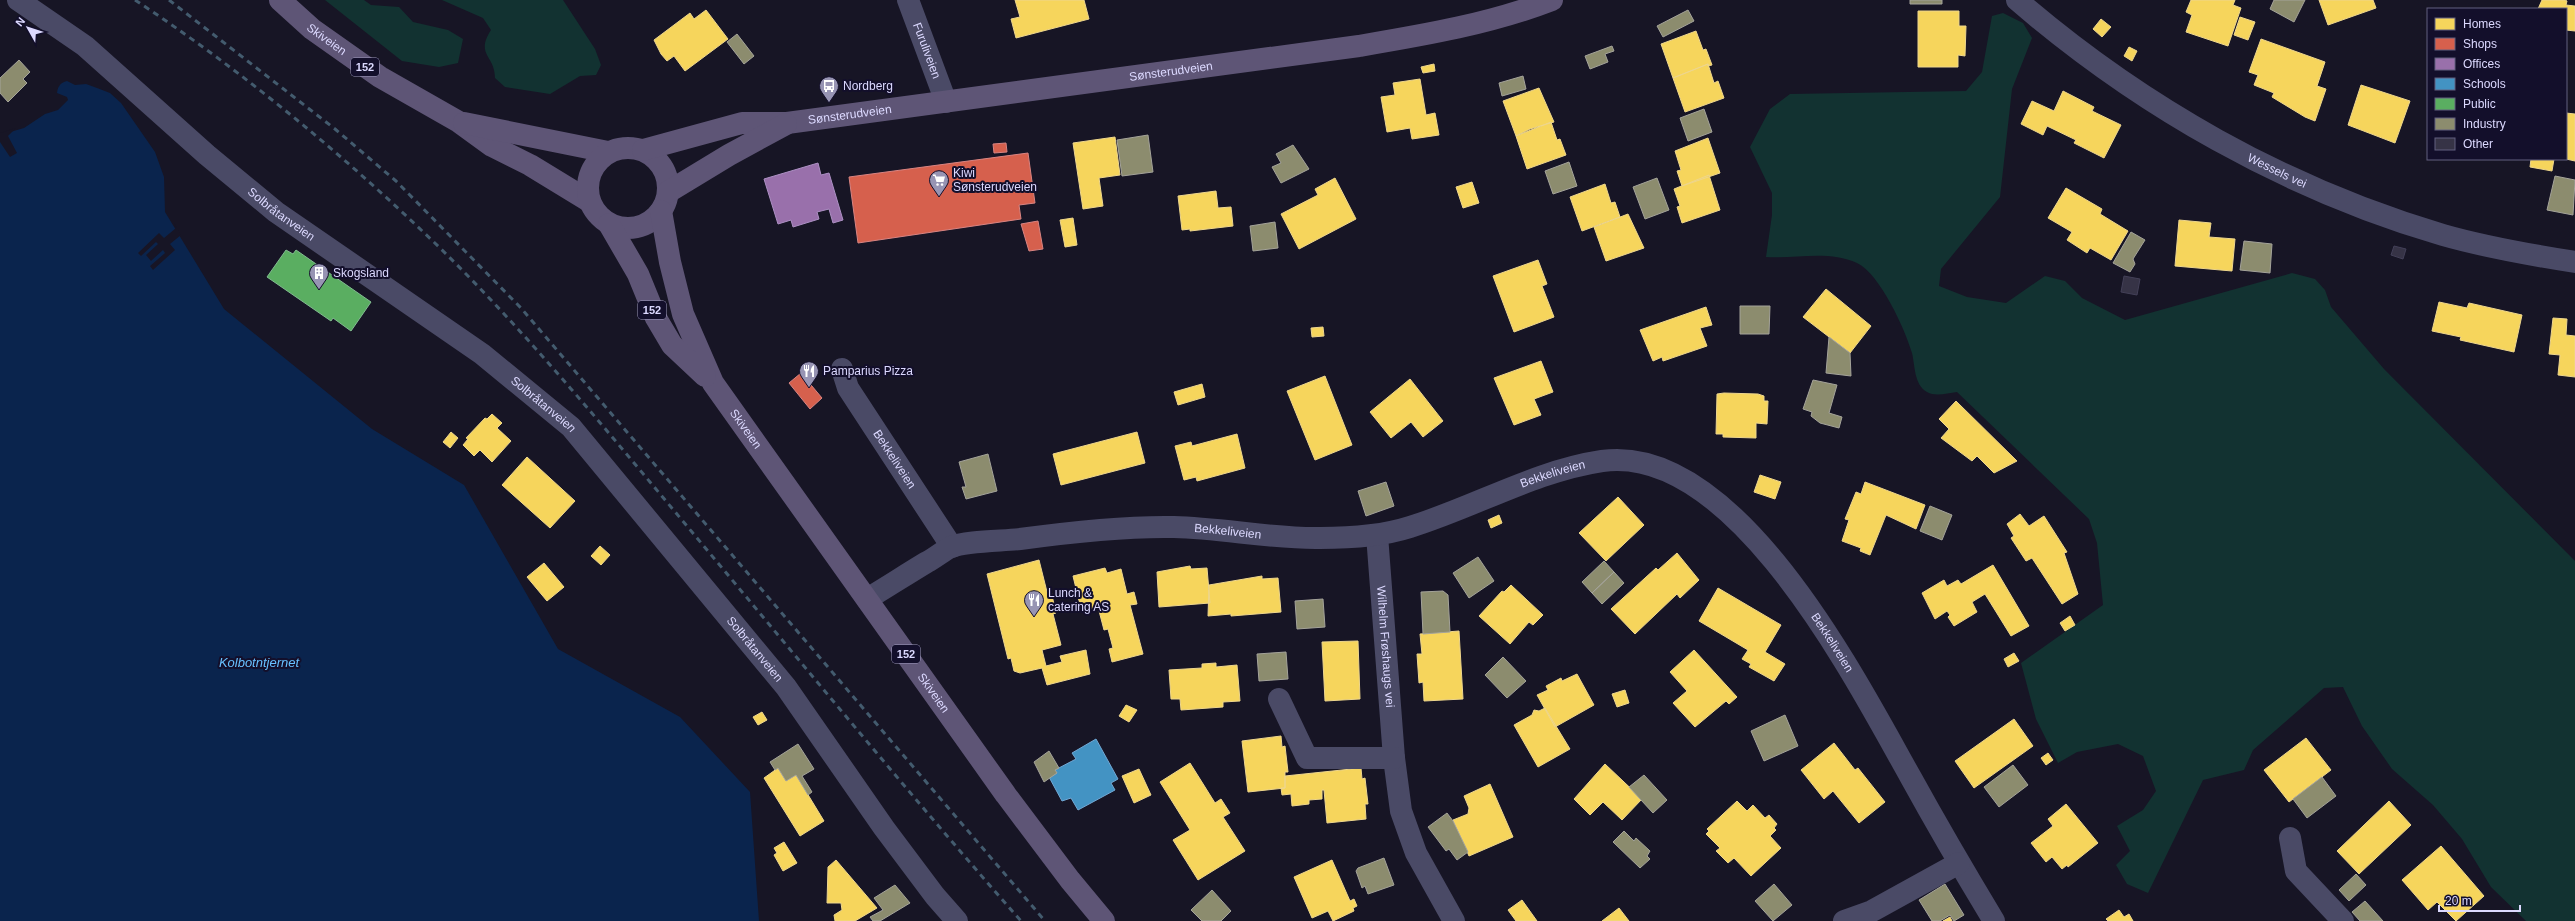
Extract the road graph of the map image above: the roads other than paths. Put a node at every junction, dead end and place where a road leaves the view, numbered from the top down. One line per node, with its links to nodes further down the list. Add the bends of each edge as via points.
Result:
1 (18, 0): 24 (street, Solbråtanveien, via 85,46 207,155 276,212 482,354 571,427 786,687 884,828 935,896)
2 (280, 0): 7 (main road, Skiveien / 152, via 312,29 380,78)
3 (908, 0): 6 (street, Furuliveien)
4 (1552, 0): 6 (main road, Sønsterudveien, via 1492,19 1404,39)
5 (2017, 0): 14 (street, Wessels vei, via 2069,42 2152,102 2288,178 2444,235)
6 (946, 102): 8 (main road, Sønsterudveien)
7 (459, 122): 10 (main road, Skiveien / 152); 11 (main road, Skiveien / 152, via 492,146 530,165)
8 (787, 123): 9 (main road, Sønsterudveien, via 742,123); 12 (main road, Sønsterudveien, via 729,155)
9 (643, 150): 10 (main road, 152, via 619,148); 12 (main road, 152, via 663,167 668,179)
10 (608, 152): 11 (main road, via 597,161 590,173 587,187)
11 (589, 201): 13 (main road, 152, via 594,210)
12 (665, 202): 13 (main road, via 650,221 637,227 623,228); 16 (main road, Skiveien / 152, via 683,314)
13 (609, 224): 16 (main road, Skiveien / 152, via 638,274 656,318 672,345)
14 (2575, 262)
15 (842, 369): 18 (street, Bekkeliveien, via 848,388)
16 (713, 383): 19 (main road, Skiveien / 152)
17 (1377, 534): 18 (street, Bekkeliveien, via 1320,538 1174,527 1075,532); 21 (street, Wilhelm Frøshaugs vei); 23 (street, Bekkeliveien, via 1407,528 1517,485 1576,467 1606,461 1644,463 1663,469 1690,483 1746,528 1774,560 1799,595 1861,689)
18 (952, 547): 19 (street, Bekkeliveien)
19 (868, 599): 25 (main road, Skiveien / 152, via 1019,813)
20 (1279, 699): 21 (street, via 1307,758)
21 (1394, 758): 26 (street, Wilhelm Frøshaugs vei, via 1401,811 1416,853)
22 (2290, 838): 29 (street, via 2296,871)
23 (1959, 863): 27 (street, via 1872,911); 28 (street, Bekkeliveien)
24 (958, 921)
25 (1104, 921)
26 (1454, 921)
27 (1844, 921)
28 (1994, 921)
29 (2343, 921)

